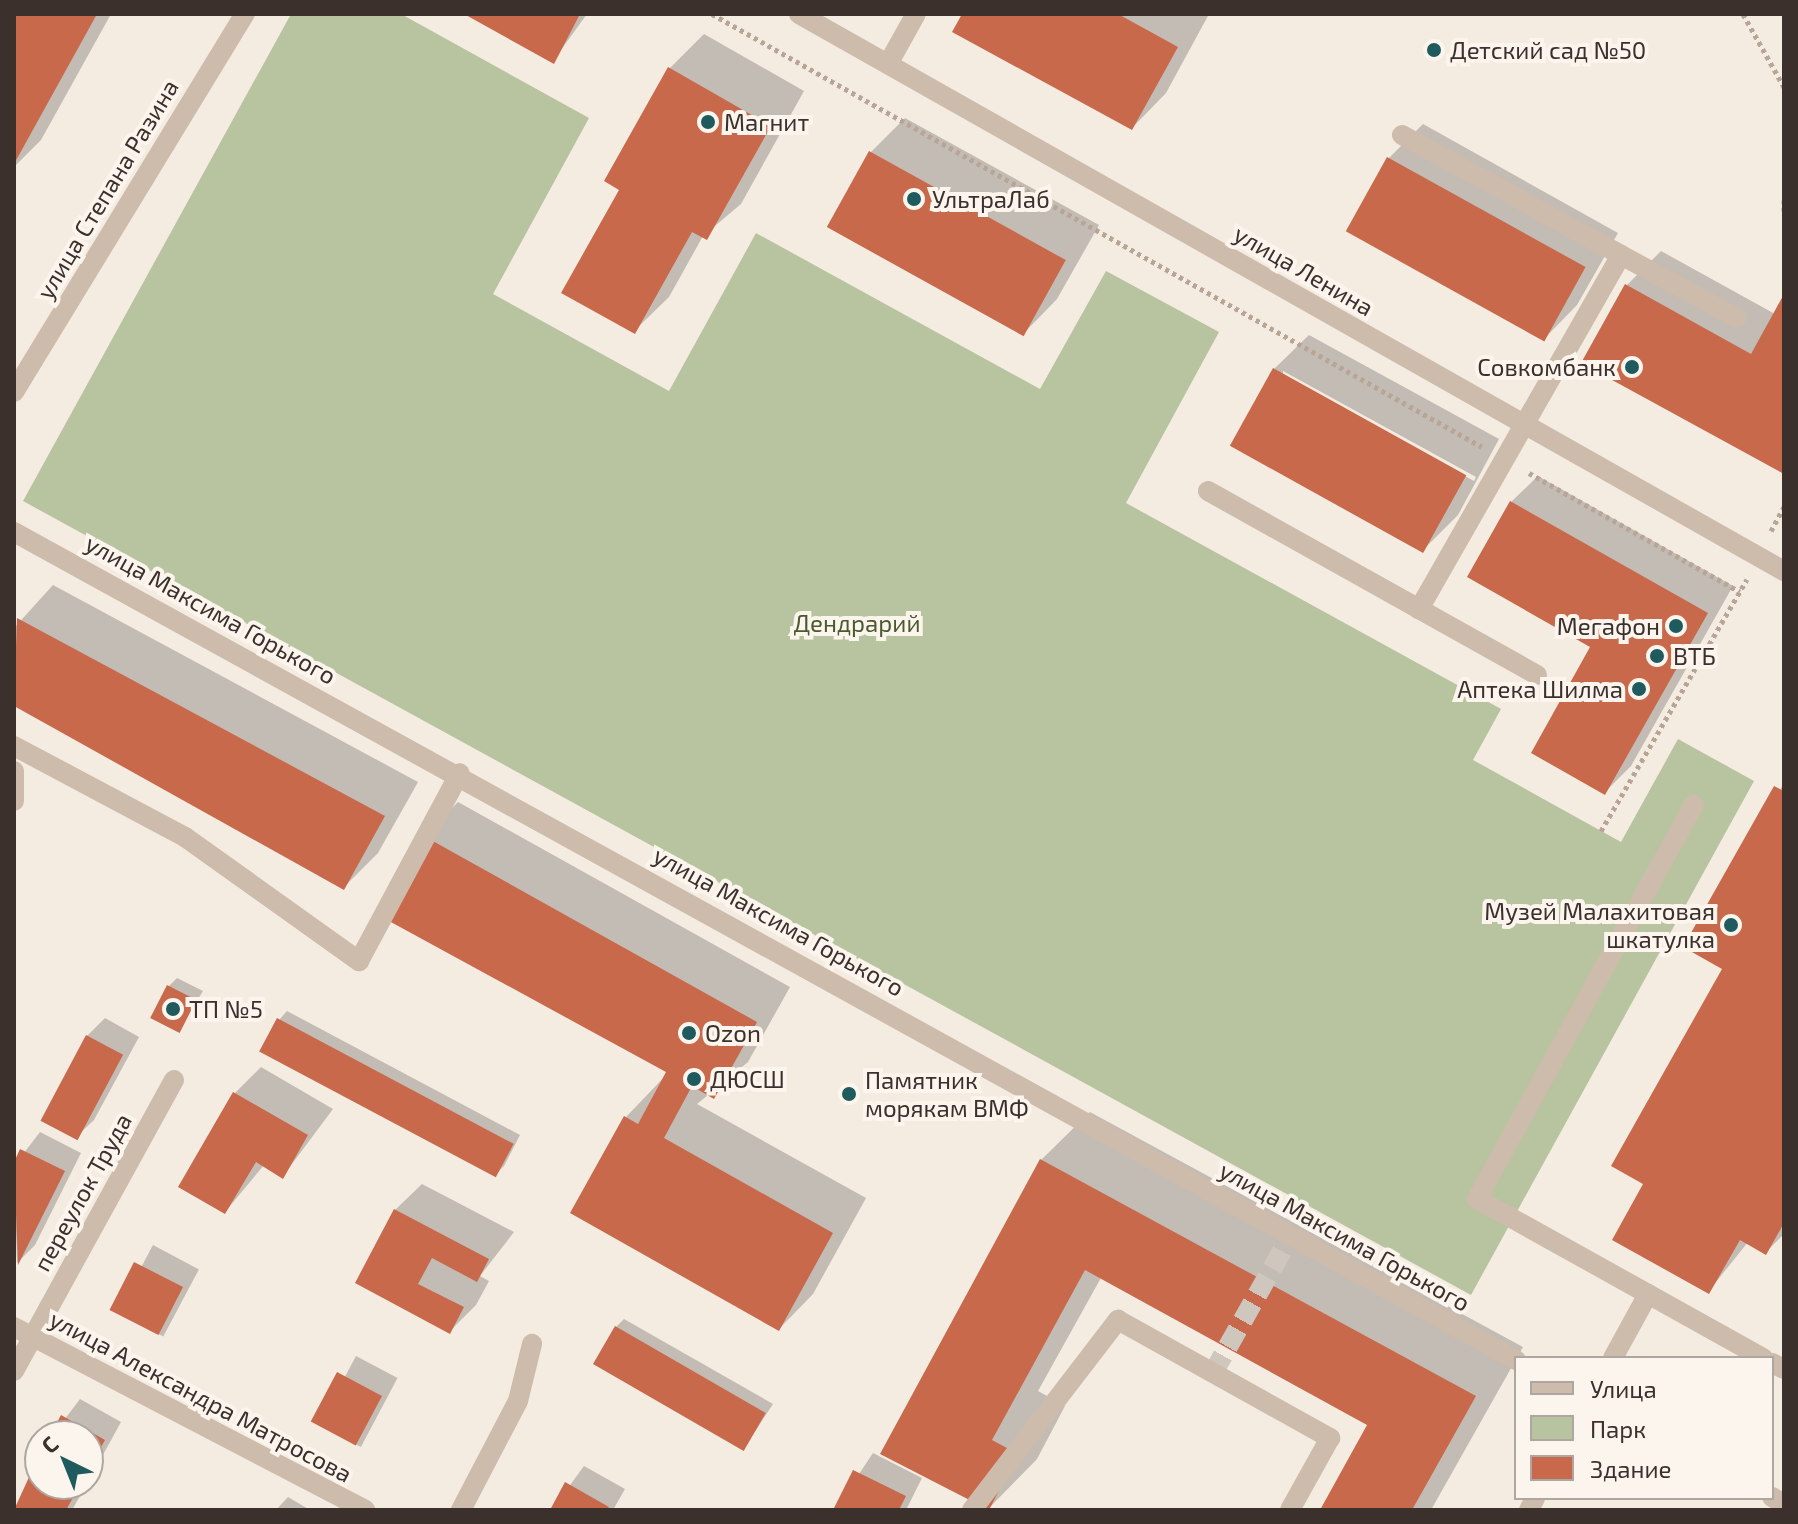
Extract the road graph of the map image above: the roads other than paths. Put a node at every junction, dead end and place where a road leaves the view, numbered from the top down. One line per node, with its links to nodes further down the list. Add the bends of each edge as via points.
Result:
1 (245, 14): 8 (street, улица Степана Разина)
2 (799, 14): 4 (street, улица Ленина)
3 (916, 14): 4 (street)
4 (888, 64): 9 (street, улица Ленина)
5 (1402, 135): 6 (street)
6 (1621, 255): 7 (street); 9 (street)
7 (1737, 318)
8 (14, 392)
9 (1524, 424): 12 (street, улица Ленина); 13 (street)
10 (1208, 491): 13 (street)
11 (14, 532): 17 (street, улица Максима Горького)
12 (1784, 571)
13 (1419, 609): 14 (street)
14 (1537, 675)
15 (14, 746): 17 (street, via 185,837 359,961)
16 (14, 771): 18 (street)
17 (460, 773): 27 (street, улица Максима Горького)
18 (14, 801)
19 (1694, 805): 21 (street, via 1477,1199)
20 (174, 1080): 23 (street, переулок Труда)
21 (1648, 1294): 25 (street); 26 (street)
22 (14, 1327): 23 (street, улица Александра Матросова)
23 (33, 1337): 28 (street, переулок Труда); 30 (street, улица Александра Матросова)
24 (532, 1344): 31 (street, via 518,1401)
25 (1614, 1356)
26 (1759, 1356)
27 (1514, 1359)
28 (14, 1371)
29 (975, 1509): 32 (street, via 1118,1320 1330,1438)
30 (365, 1510)
31 (461, 1510)
32 (1290, 1510)

